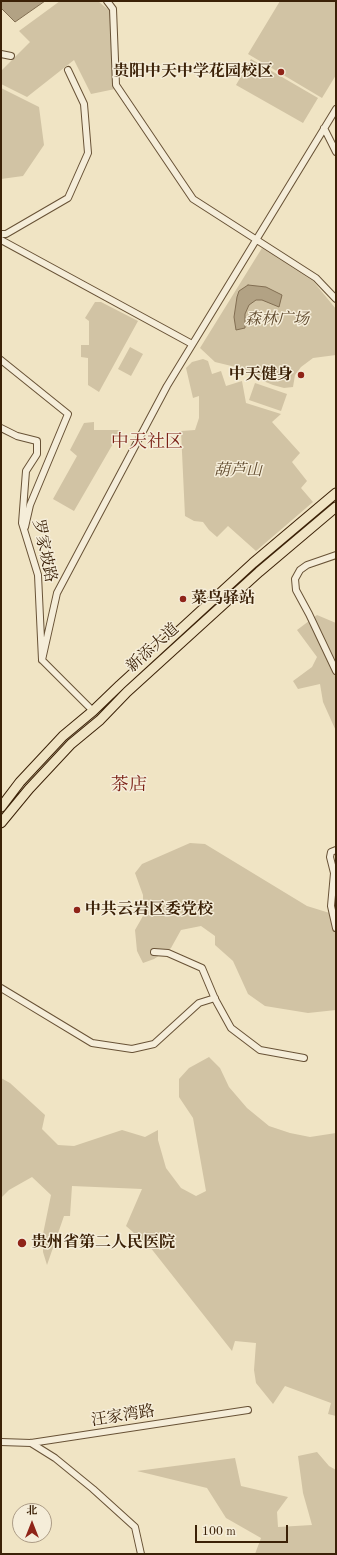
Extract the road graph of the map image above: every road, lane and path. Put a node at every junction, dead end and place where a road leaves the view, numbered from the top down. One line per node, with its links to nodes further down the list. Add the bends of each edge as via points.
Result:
1 (107, 1): 10 (street, via 113,9 116,85 193,199)
2 (1, 54): 3 (street)
3 (11, 56)
4 (68, 70): 8 (street, via 84,104 88,153 68,198 6,234)
5 (336, 109): 6 (street)
6 (324, 128): 7 (street); 10 (street)
7 (336, 152)
8 (1, 234)
9 (1, 240): 12 (street)
10 (256, 240): 11 (street, via 316,278); 12 (street)
11 (336, 299)
12 (192, 344): 19 (street, via 167,386 58,593)
13 (1, 360): 17 (street, via 68,414 30,505)
14 (1, 428): 17 (street, 罗家坡路, via 17,436 37,441 36,454 26,471 22,523)
15 (336, 493): 21 (main road, 新添大道, via 253,563)
16 (336, 507): 23 (main road, 新添大道, via 254,577 72,744 29,789)
17 (24, 530): 19 (street, 罗家坡路, via 38,575)
18 (336, 555): 20 (street, via 307,565 300,570 295,579 296,590)
19 (42, 660): 21 (street)
20 (336, 671)
21 (94, 711): 22 (main road, 新添大道, via 63,736 20,782)
22 (1, 807)
23 (1, 824)
24 (336, 850): 25 (street, via 330,857 334,873 331,906)
25 (336, 928)
26 (154, 952): 28 (street, via 168,953 202,968)
27 (1, 988): 28 (street, via 92,1043 132,1049 154,1044 199,1003)
28 (215, 998): 29 (street, via 231,1028 260,1050)
29 (304, 1058)
30 (248, 1410): 32 (street, 汪家湾路)
31 (1, 1442): 32 (street, 汪家湾路)
32 (31, 1443): 33 (street, via 55,1458 93,1489 135,1528)
33 (141, 1554)

